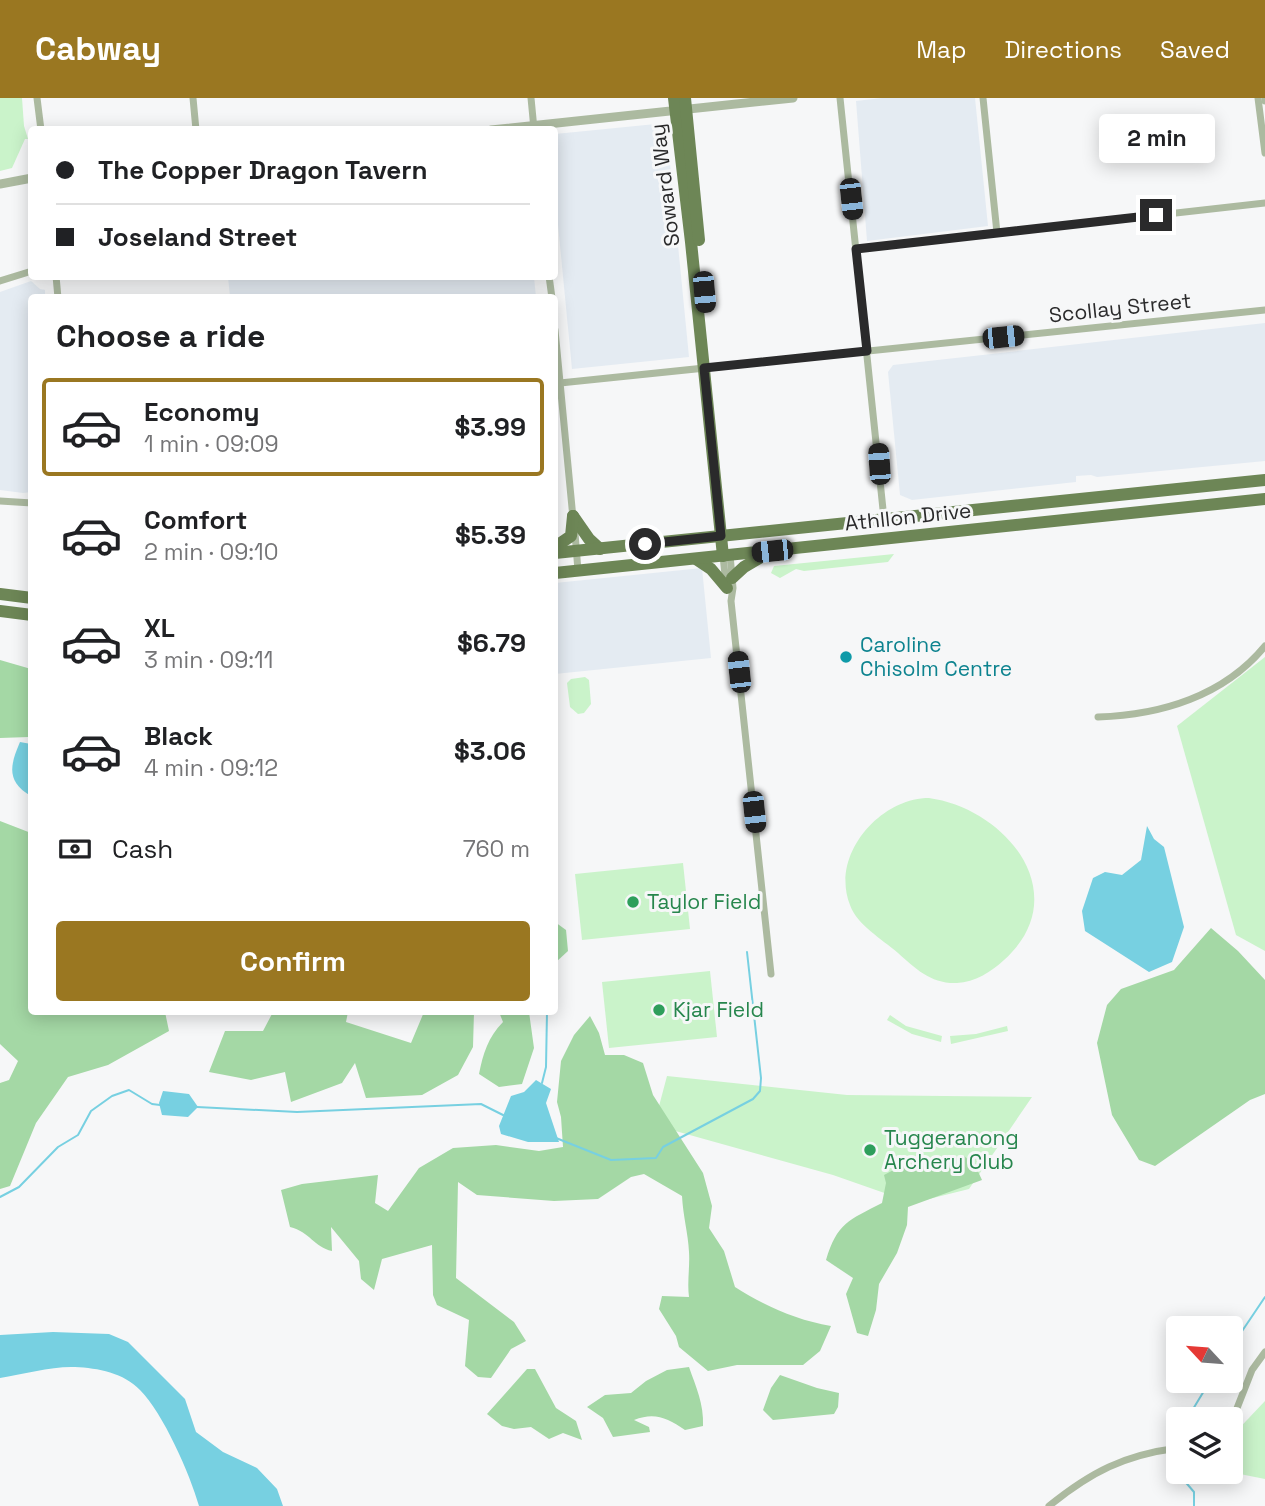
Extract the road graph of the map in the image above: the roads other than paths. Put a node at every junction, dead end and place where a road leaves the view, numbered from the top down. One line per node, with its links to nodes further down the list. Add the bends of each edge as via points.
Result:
1 (37, 98): 9 (street)
2 (193, 98): 10 (street)
3 (531, 98): 11 (street)
4 (793, 98): 8 (street)
5 (840, 98): 18 (street)
6 (983, 98): 17 (street)
7 (1258, 98): 13 (street)
8 (680, 104): 12 (street); 24 (main road, Soward Way)
9 (40, 126)
10 (196, 126)
11 (534, 126)
12 (540, 126)
13 (1265, 153)
14 (28, 179): 15 (street)
15 (0, 184)
16 (1265, 203): 17 (street)
17 (997, 233): 18 (street)
18 (856, 249): 22 (street)
19 (28, 272): 20 (street)
20 (0, 281)
21 (1265, 310): 22 (street, Scollay Street)
22 (867, 351): 24 (street, Scollay Street); 31 (street)
23 (558, 362): 25 (street)
24 (708, 367): 25 (street, Scollay Street); 33 (main road, Soward Way)
25 (560, 383): 30 (street)
26 (1265, 480): 31 (main road, Athllon Drive)
27 (1265, 499): 32 (main road, Athllon Drive)
28 (0, 501): 29 (street)
29 (28, 503)
30 (573, 516): 35 (main road, via 571,536); 36 (main road); 37 (street)
31 (884, 520): 32 (main road, via 896,532); 33 (main road, Athllon Drive); 34 (main road, via 878,536)
32 (935, 534): 34 (main road, Athllon Drive)
33 (725, 536): 36 (main road, Athllon Drive); 40 (main road, Soward Way)
34 (857, 542): 38 (main road, Athllon Drive)
35 (558, 546)
36 (600, 549): 37 (main road, Athllon Drive)
37 (576, 551): 39 (main road, Athllon Drive); 42 (street)
38 (772, 551): 40 (main road, Athllon Drive); 44 (main road, via 744,567)
39 (558, 553)
40 (727, 555): 41 (main road, Athllon Drive); 44 (street, Soward Way)
41 (696, 559): 42 (main road, Athllon Drive); 44 (main road)
42 (578, 571): 43 (main road, Athllon Drive)
43 (558, 573)
44 (729, 583): 51 (street, Soward Way)
45 (0, 594): 46 (main road)
46 (28, 598)
47 (0, 611): 48 (main road)
48 (28, 614)
49 (1265, 646): 50 (street, via 1235,676 1197,698 1140,714)
50 (1098, 717)
51 (771, 974)
52 (1265, 1352): 53 (street, via 1252,1370)
53 (1237, 1407)
54 (1166, 1450): 55 (street, via 1110,1465)
55 (1049, 1506)

